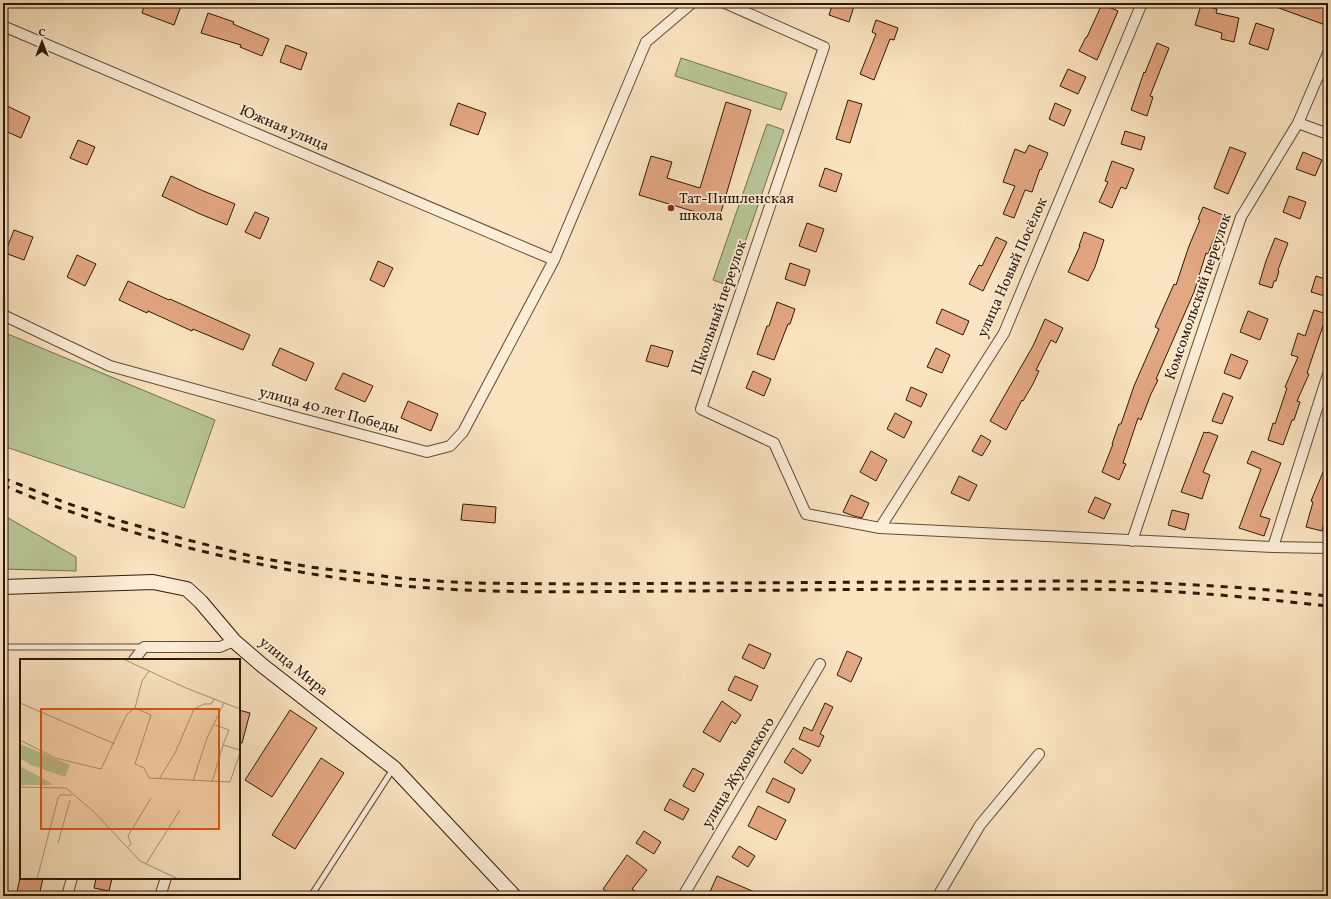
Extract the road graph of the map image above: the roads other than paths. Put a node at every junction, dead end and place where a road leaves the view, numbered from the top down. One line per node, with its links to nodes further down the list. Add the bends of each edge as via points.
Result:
1 (692, 3): 8 (street, улица 40 лет Победы, via 646,42)
2 (725, 3): 11 (street, Школьный переулок, via 824,47 702,409 774,443 806,514)
3 (1142, 3): 11 (street, улица Новый Посёлок, via 1004,333)
4 (3, 26): 8 (street, Южная улица)
5 (1328, 53): 6 (street, Комсомольский переулок)
6 (1298, 123): 7 (street); 12 (street, Комсомольский переулок, via 1242,217)
7 (1328, 134)
8 (554, 260): 9 (street, улица 40 лет Победы, via 463,432 450,446 427,452 110,366)
9 (3, 315)
10 (1328, 374): 13 (street)
11 (880, 528): 12 (street)
12 (1132, 540): 13 (street)
13 (1273, 547): 14 (street)
14 (1328, 548)
15 (3, 586): 16 (street, улица Мира, via 153,582 187,589)
16 (234, 641): 17 (street, via 220,647); 22 (street, улица Мира)
17 (144, 646): 18 (lane); 19 (street)
18 (3, 647)
19 (135, 659)
20 (820, 664): 29 (street, улица Жуковского)
21 (1040, 754): 30 (street, via 980,825)
22 (394, 768): 27 (lane); 28 (street, улица Мира)
23 (72, 879): 25 (street)
24 (166, 879): 26 (street)
25 (67, 896)
26 (160, 896)
27 (311, 896)
28 (514, 896)
29 (683, 896)
30 (938, 896)

